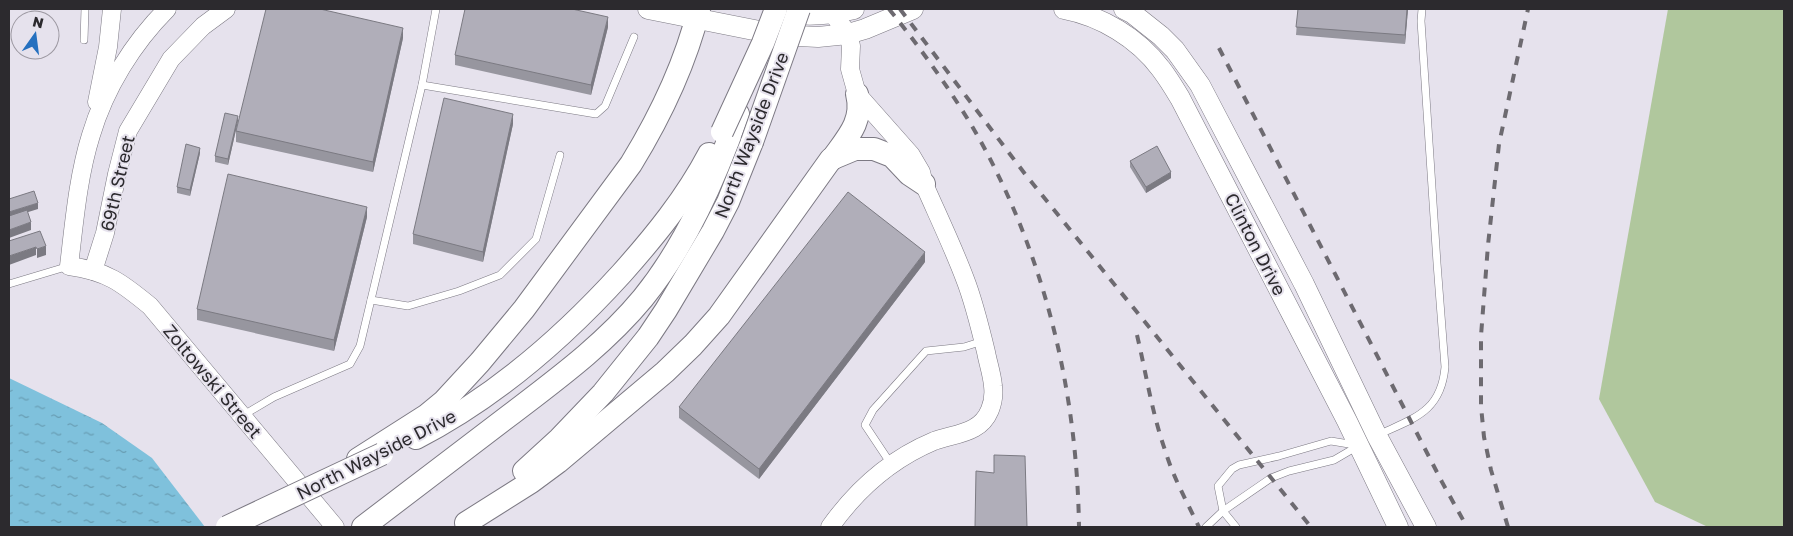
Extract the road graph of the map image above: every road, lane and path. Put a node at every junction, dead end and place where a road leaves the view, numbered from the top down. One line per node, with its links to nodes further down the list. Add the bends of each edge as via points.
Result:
1 (85, 9): 21 (lane)
2 (112, 9): 25 (street, via 108,47)
3 (158, 9): 18 (street)
4 (167, 9): 18 (street, 69th Street)
5 (226, 9): 30 (street, 69th Street, via 203,26 171,59 128,131)
6 (436, 9): 22 (lane)
7 (653, 9): 16 (main road)
8 (769, 9): 17 (main road, via 791,14)
9 (776, 9): 24 (main road, North Wayside Drive, bridge)
10 (799, 9): 40 (main road, North Wayside Drive, bridge, via 728,202 683,284 648,336 603,392 559,439)
11 (854, 9): 17 (main road)
12 (913, 9): 19 (main road)
13 (1064, 9): 36 (main road, Clinton Drive, via 1083,13 1125,35 1161,69 1180,98)
14 (1124, 9): 35 (main road, Clinton Drive, via 1162,36 1200,85 1304,284)
15 (1422, 9): 35 (lane, via 1445,367 1438,397 1426,410)
16 (698, 14): 19 (main road, via 780,36); 37 (main road, via 677,75 631,164 524,309 480,362 444,401)
17 (833, 14): 19 (street)
18 (148, 29): 25 (street, 69th Street, via 107,94)
19 (848, 34): 23 (street, via 850,68)
20 (634, 37): 22 (lane, via 605,106 596,114)
21 (84, 40)
22 (422, 85): 32 (lane)
23 (857, 94): 27 (main road, via 858,120); 28 (street, via 911,155)
24 (726, 133): 37 (main road, North Wayside Drive, via 656,234 564,333 470,405 418,437); 43 (main road, via 704,196 681,240 657,279 626,317 579,362)
25 (90, 135): 29 (street, 69th Street, via 76,204)
26 (560, 155): 32 (lane, via 536,239 500,275 408,306)
27 (831, 160): 28 (main road, via 855,149 874,149 892,156); 40 (main road, via 719,316 665,372 558,462)
28 (924, 184): 33 (street, via 965,279)
29 (69, 266): 30 (street, Zoltowski Street); 31 (lane)
30 (93, 271): 34 (street, Zoltowski Street, via 114,279 150,306)
31 (9, 284)
32 (371, 300): 34 (lane, via 360,346 350,364 274,397)
33 (983, 341): 38 (street, via 993,386 992,403 986,418 974,428 928,444); 38 (lane, via 964,347 926,351 873,410 865,425)
34 (242, 417): 42 (street, Zoltowski Street)
35 (1377, 436): 36 (main road); 48 (main road, Clinton Drive)
36 (1358, 446): 39 (lane, via 1334,460 1270,478); 39 (lane, via 1331,440 1232,469 1218,486); 47 (main road, Clinton Drive)
37 (382, 449): 41 (main road, North Wayside Drive, bridge)
38 (891, 465): 44 (street, via 857,493)
39 (1223, 511): 45 (lane); 46 (lane)
40 (464, 525)
41 (227, 527)
42 (334, 527)
43 (363, 527)
44 (830, 527)
45 (1206, 527)
46 (1236, 527)
47 (1398, 527)
48 (1426, 527)

